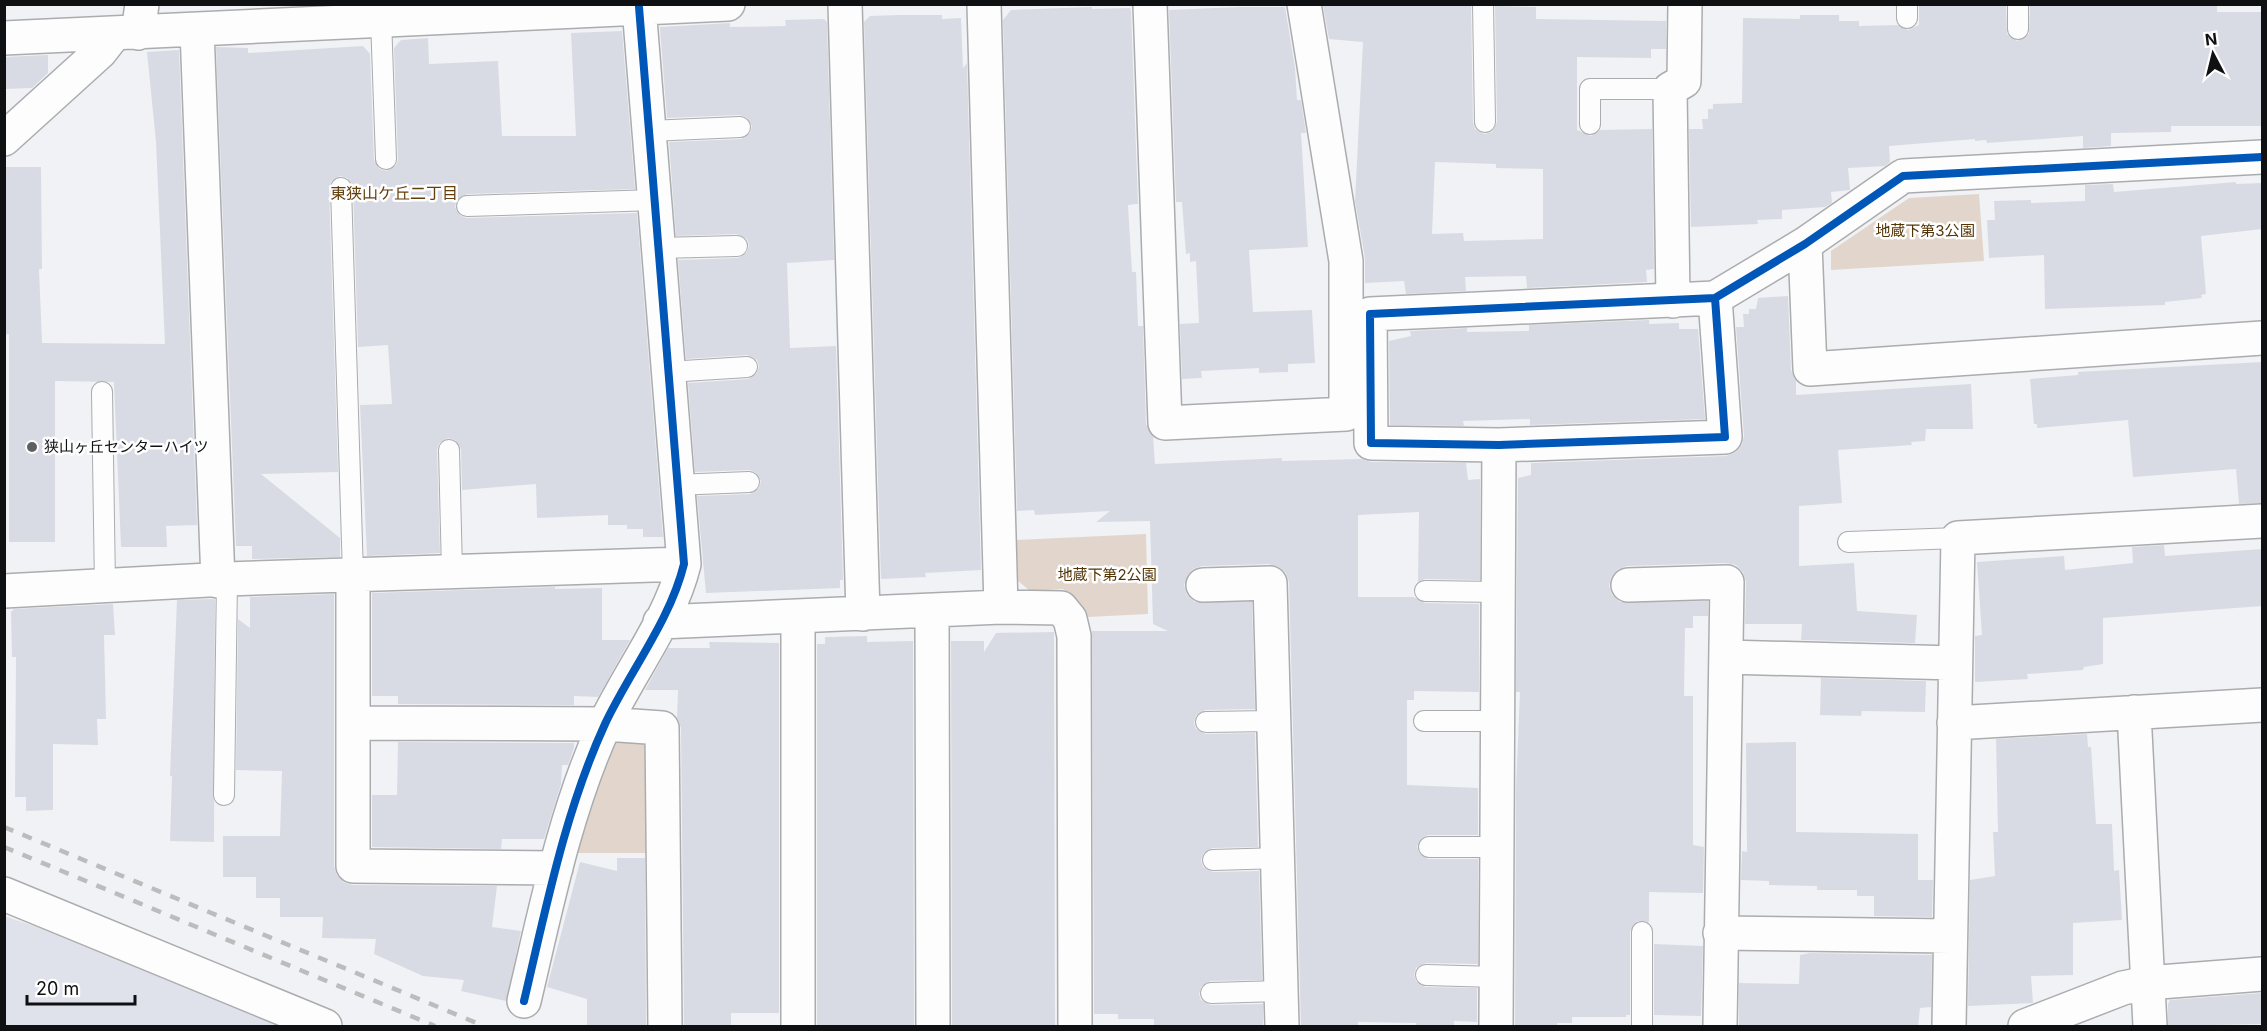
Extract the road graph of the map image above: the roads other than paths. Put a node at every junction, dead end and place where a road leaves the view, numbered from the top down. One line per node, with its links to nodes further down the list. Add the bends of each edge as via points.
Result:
1 (728, 4): 9 (street)
2 (845, 4): 54 (street)
3 (984, 4): 52 (street)
4 (1150, 4): 5 (street, via 1165,423 1346,414 1346,261)
5 (1304, 4)
6 (1483, 4): 16 (lane)
7 (1685, 4): 15 (street, via 1684,81)
8 (2018, 4): 12 (lane)
9 (639, 7): 10 (street); 19 (street)
10 (381, 19): 13 (street); 22 (lane)
11 (132, 24): 13 (street); 14 (street); 20 (street)
12 (2018, 29)
13 (197, 30): 45 (street)
14 (4, 38)
15 (1670, 89): 17 (lane, via 1590,89); 30 (street)
16 (1485, 122)
17 (1590, 124)
18 (740, 128): 19 (lane)
19 (649, 131): 24 (street)
20 (4, 139)
21 (2262, 157): 26 (street, via 1903,176)
22 (386, 159)
23 (341, 189): 44 (lane)
24 (655, 200): 25 (lane); 28 (street)
25 (467, 206)
26 (1805, 243): 29 (street); 31 (street, via 1810,369)
27 (737, 246): 28 (lane)
28 (659, 248): 33 (street)
29 (1714, 298): 30 (street); 35 (street, via 1725,437)
30 (1673, 301): 35 (street, via 1370,314 1371,443)
31 (2262, 338)
32 (747, 368): 33 (lane)
33 (668, 372): 38 (street)
34 (102, 392): 48 (lane)
35 (1499, 445): 51 (street)
36 (449, 450): 43 (lane)
37 (749, 482): 38 (lane)
38 (675, 485): 42 (street)
39 (2262, 521): 40 (street)
40 (1958, 538): 41 (lane); 58 (street)
41 (1848, 542)
42 (684, 564): 43 (street); 56 (street)
43 (452, 571): 44 (street)
44 (353, 575): 45 (street); 65 (street)
45 (223, 580): 48 (street); 68 (lane)
46 (1203, 585): 61 (street, via 1270,583)
47 (1628, 585): 57 (street, via 1727,582)
48 (105, 586): 49 (street)
49 (4, 591)
50 (1425, 591): 51 (lane)
51 (1498, 592): 63 (street)
52 (1001, 607): 53 (street); 89 (street, via 1061,608 1070,619 1074,636)
53 (932, 611): 54 (street); 88 (street)
54 (863, 614): 55 (street)
55 (798, 616): 56 (street); 87 (street)
56 (660, 622): 67 (street)
57 (1727, 657): 58 (street); 76 (street)
58 (1955, 663): 66 (street)
59 (2262, 705): 60 (street)
60 (2134, 712): 66 (street); 81 (street)
61 (1274, 720): 64 (lane); 71 (street)
62 (1424, 721): 63 (lane)
63 (1498, 721): 70 (street)
64 (1206, 722)
65 (353, 723): 67 (street); 73 (street, via 353,866)
66 (1953, 723): 77 (street)
67 (605, 724): 73 (street); 86 (street, via 663,728)
68 (224, 795)
69 (1429, 847): 70 (lane)
70 (1497, 847): 80 (street)
71 (1278, 858): 72 (lane); 82 (street)
72 (1213, 860)
73 (556, 868): 84 (street)
74 (4, 894): 85 (street)
75 (1642, 932): 92 (lane)
76 (1720, 933): 77 (street); 93 (street)
77 (1950, 936): 94 (street)
78 (2262, 974): 81 (street)
79 (1426, 975): 80 (lane)
80 (1496, 977): 91 (street)
81 (2147, 983): 95 (street, via 2123,988); 96 (street)
82 (1281, 991): 83 (lane); 90 (street)
83 (1211, 993)
84 (524, 1001)
85 (325, 1026)
86 (665, 1026)
87 (798, 1026)
88 (933, 1026)
89 (1075, 1026)
90 (1282, 1026)
91 (1496, 1026)
92 (1642, 1026)
93 (1720, 1026)
94 (1949, 1026)
95 (2025, 1026)
96 (2150, 1026)

